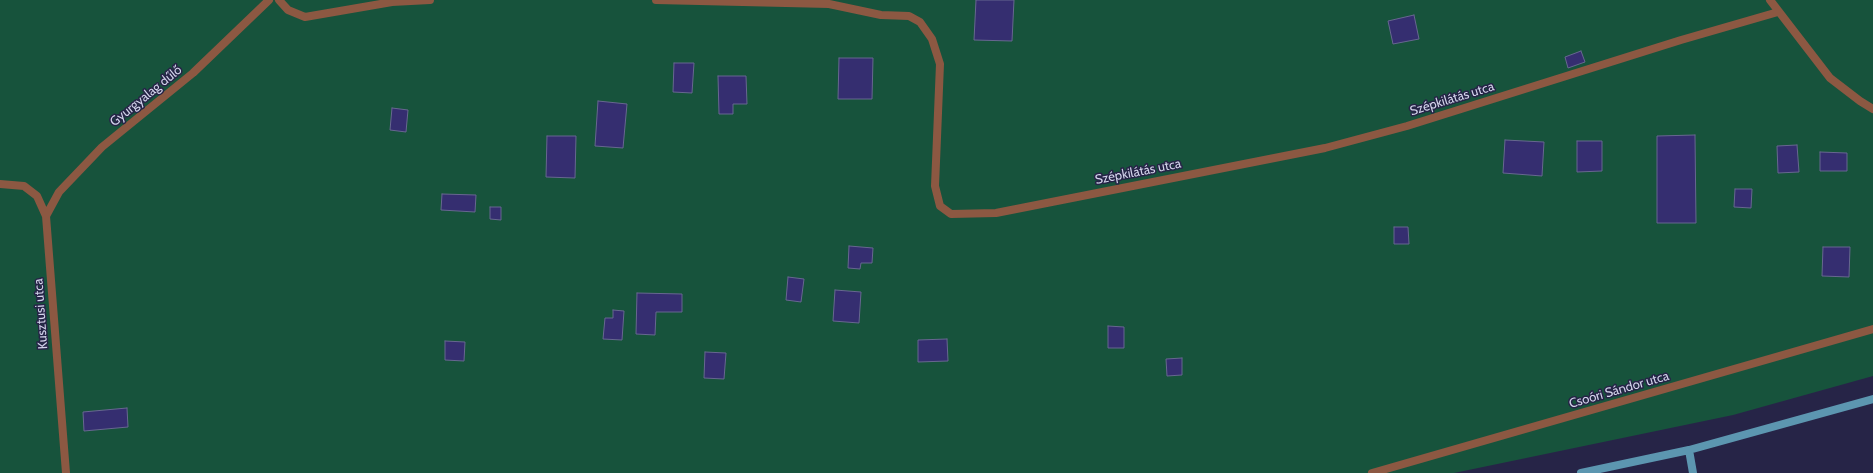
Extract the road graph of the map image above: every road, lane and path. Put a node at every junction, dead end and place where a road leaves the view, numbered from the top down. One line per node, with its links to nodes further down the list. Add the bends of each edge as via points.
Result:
1 (270, 0): 9 (street, Gyurgyalag dűlő, via 193,73 102,147 58,192)
2 (279, 0): 3 (street, via 288,10 305,17 392,2)
3 (430, 0)
4 (656, 0): 6 (street, Szépkilátás utca, via 829,4 881,15 909,16 920,22 932,39 940,64 935,186 940,206 951,214 996,213 1325,148 1407,126)
5 (1770, 0): 6 (street)
6 (1778, 12): 7 (street, via 1830,78)
7 (1873, 109)
8 (0, 184): 9 (street, Kusztusi utca, via 24,186 37,196)
9 (46, 216): 11 (street, Kusztusi utca)
10 (1873, 329): 12 (street, Csoóri Sándor utca)
11 (66, 473)
12 (1372, 473)

